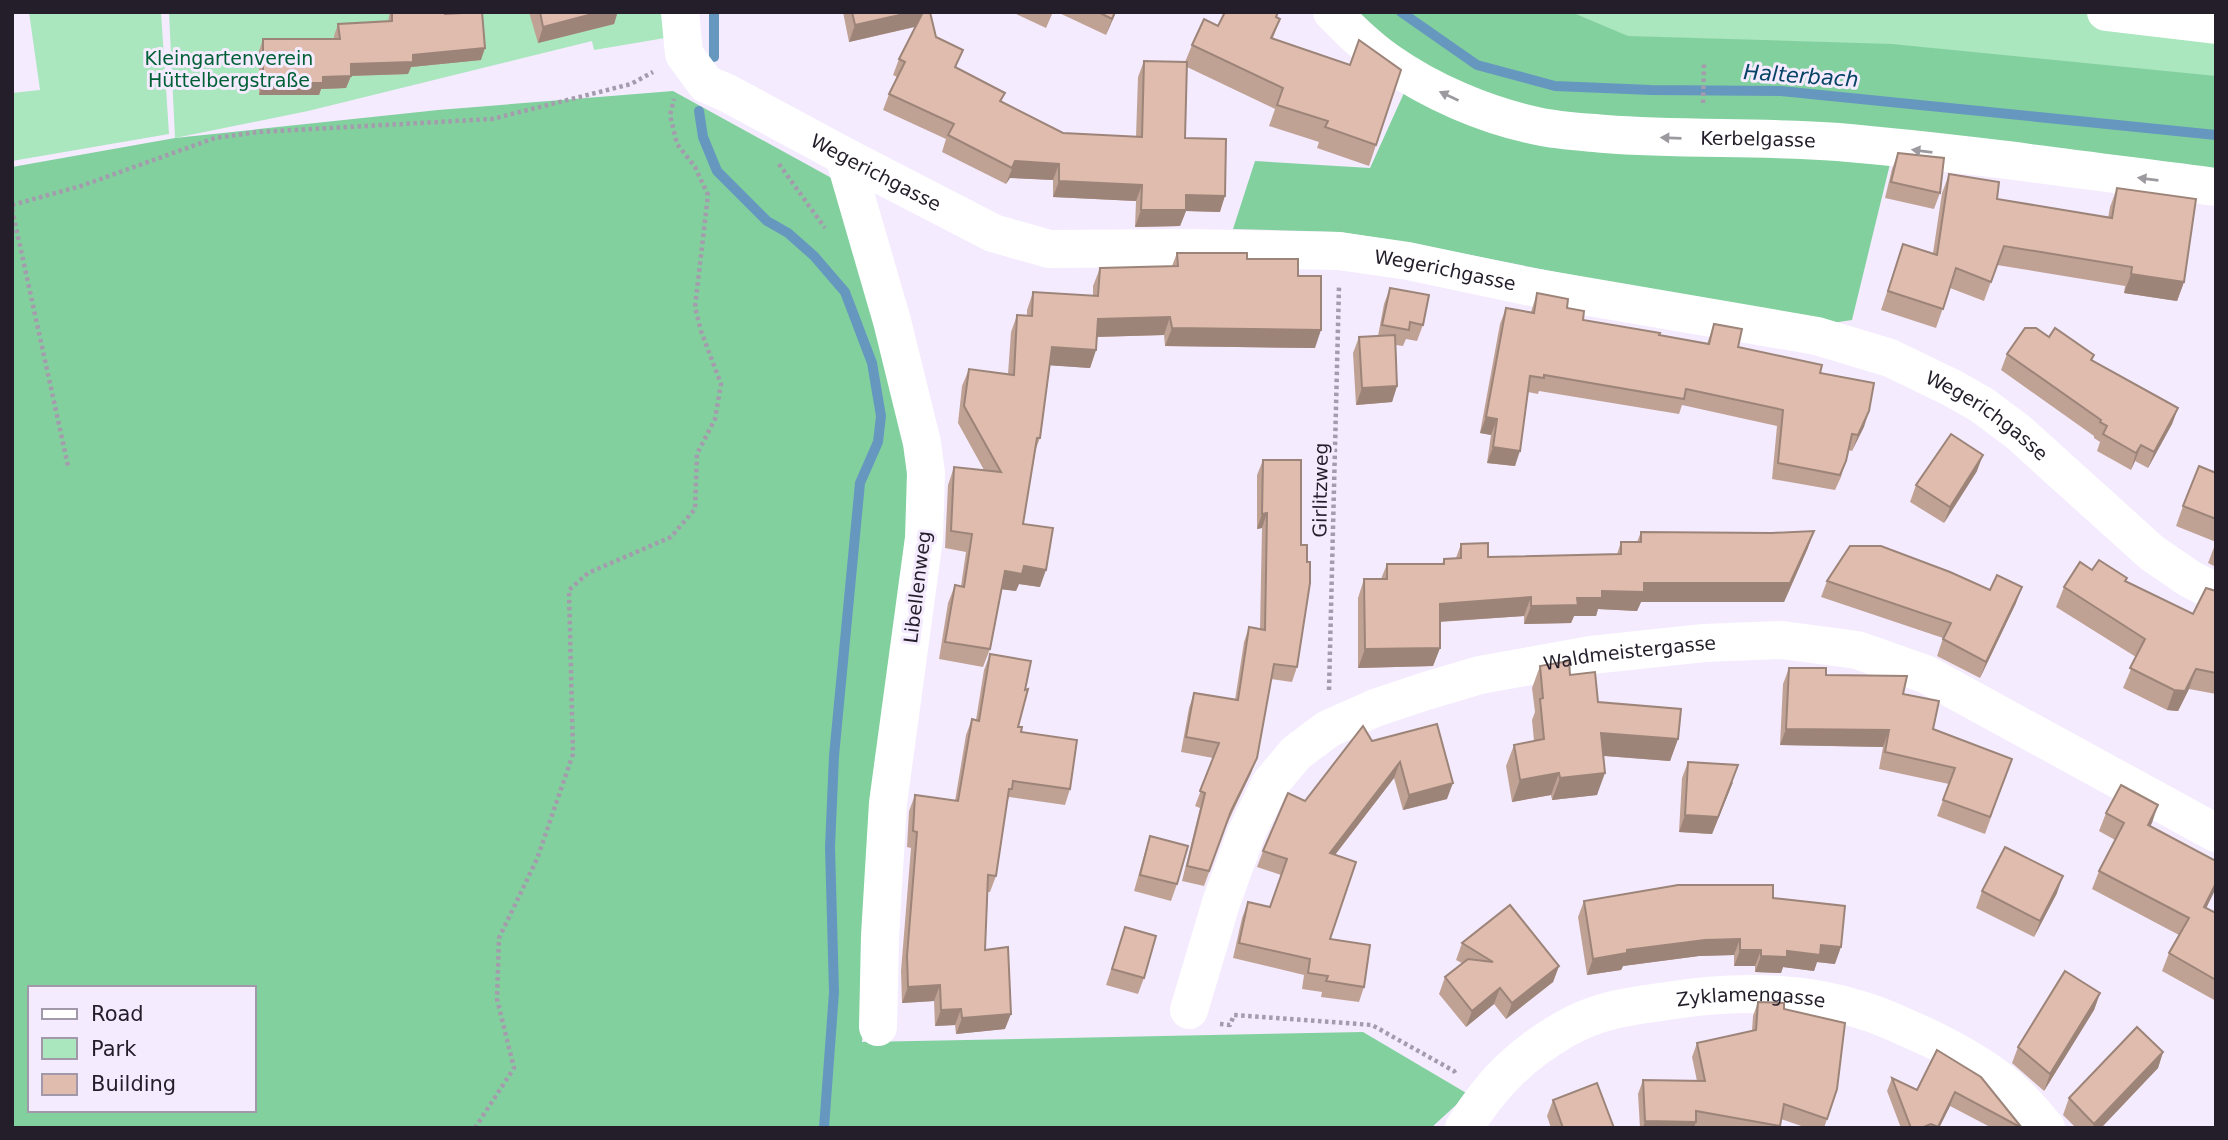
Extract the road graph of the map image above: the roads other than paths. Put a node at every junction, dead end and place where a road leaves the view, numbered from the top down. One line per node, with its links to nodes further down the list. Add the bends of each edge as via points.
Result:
1 (680, 12): 5 (street, Wegerichgasse, via 684,54 706,84)
2 (1332, 12): 6 (street, Kerbelgasse, one-way to 2, via 1875,146 1661,137 1537,126 1489,113 1412,77)
3 (2106, 12): 4 (street)
4 (2216, 25)
5 (844, 156): 7 (street, Wegerichgasse, via 993,233 1049,249 1339,251 1817,336 1890,358 1982,405 2152,552); 10 (street, Libellenweg, via 892,321 926,473 924,538 888,803)
6 (2216, 187)
7 (2216, 592)
8 (2216, 833): 9 (street, Waldmeistergasse, via 1925,674 1857,650 1782,640 1704,643 1591,655 1479,675 1375,708 1328,729 1296,753 1270,784 1225,891)
9 (1201, 1017)
10 (878, 1027)
11 (1464, 1128): 12 (street, Zyklamengasse, via 1485,1094 1523,1056 1567,1028 1614,1008 1708,995 1761,994 1861,1009 1951,1049 1995,1075 2027,1103)
12 (2046, 1128)

